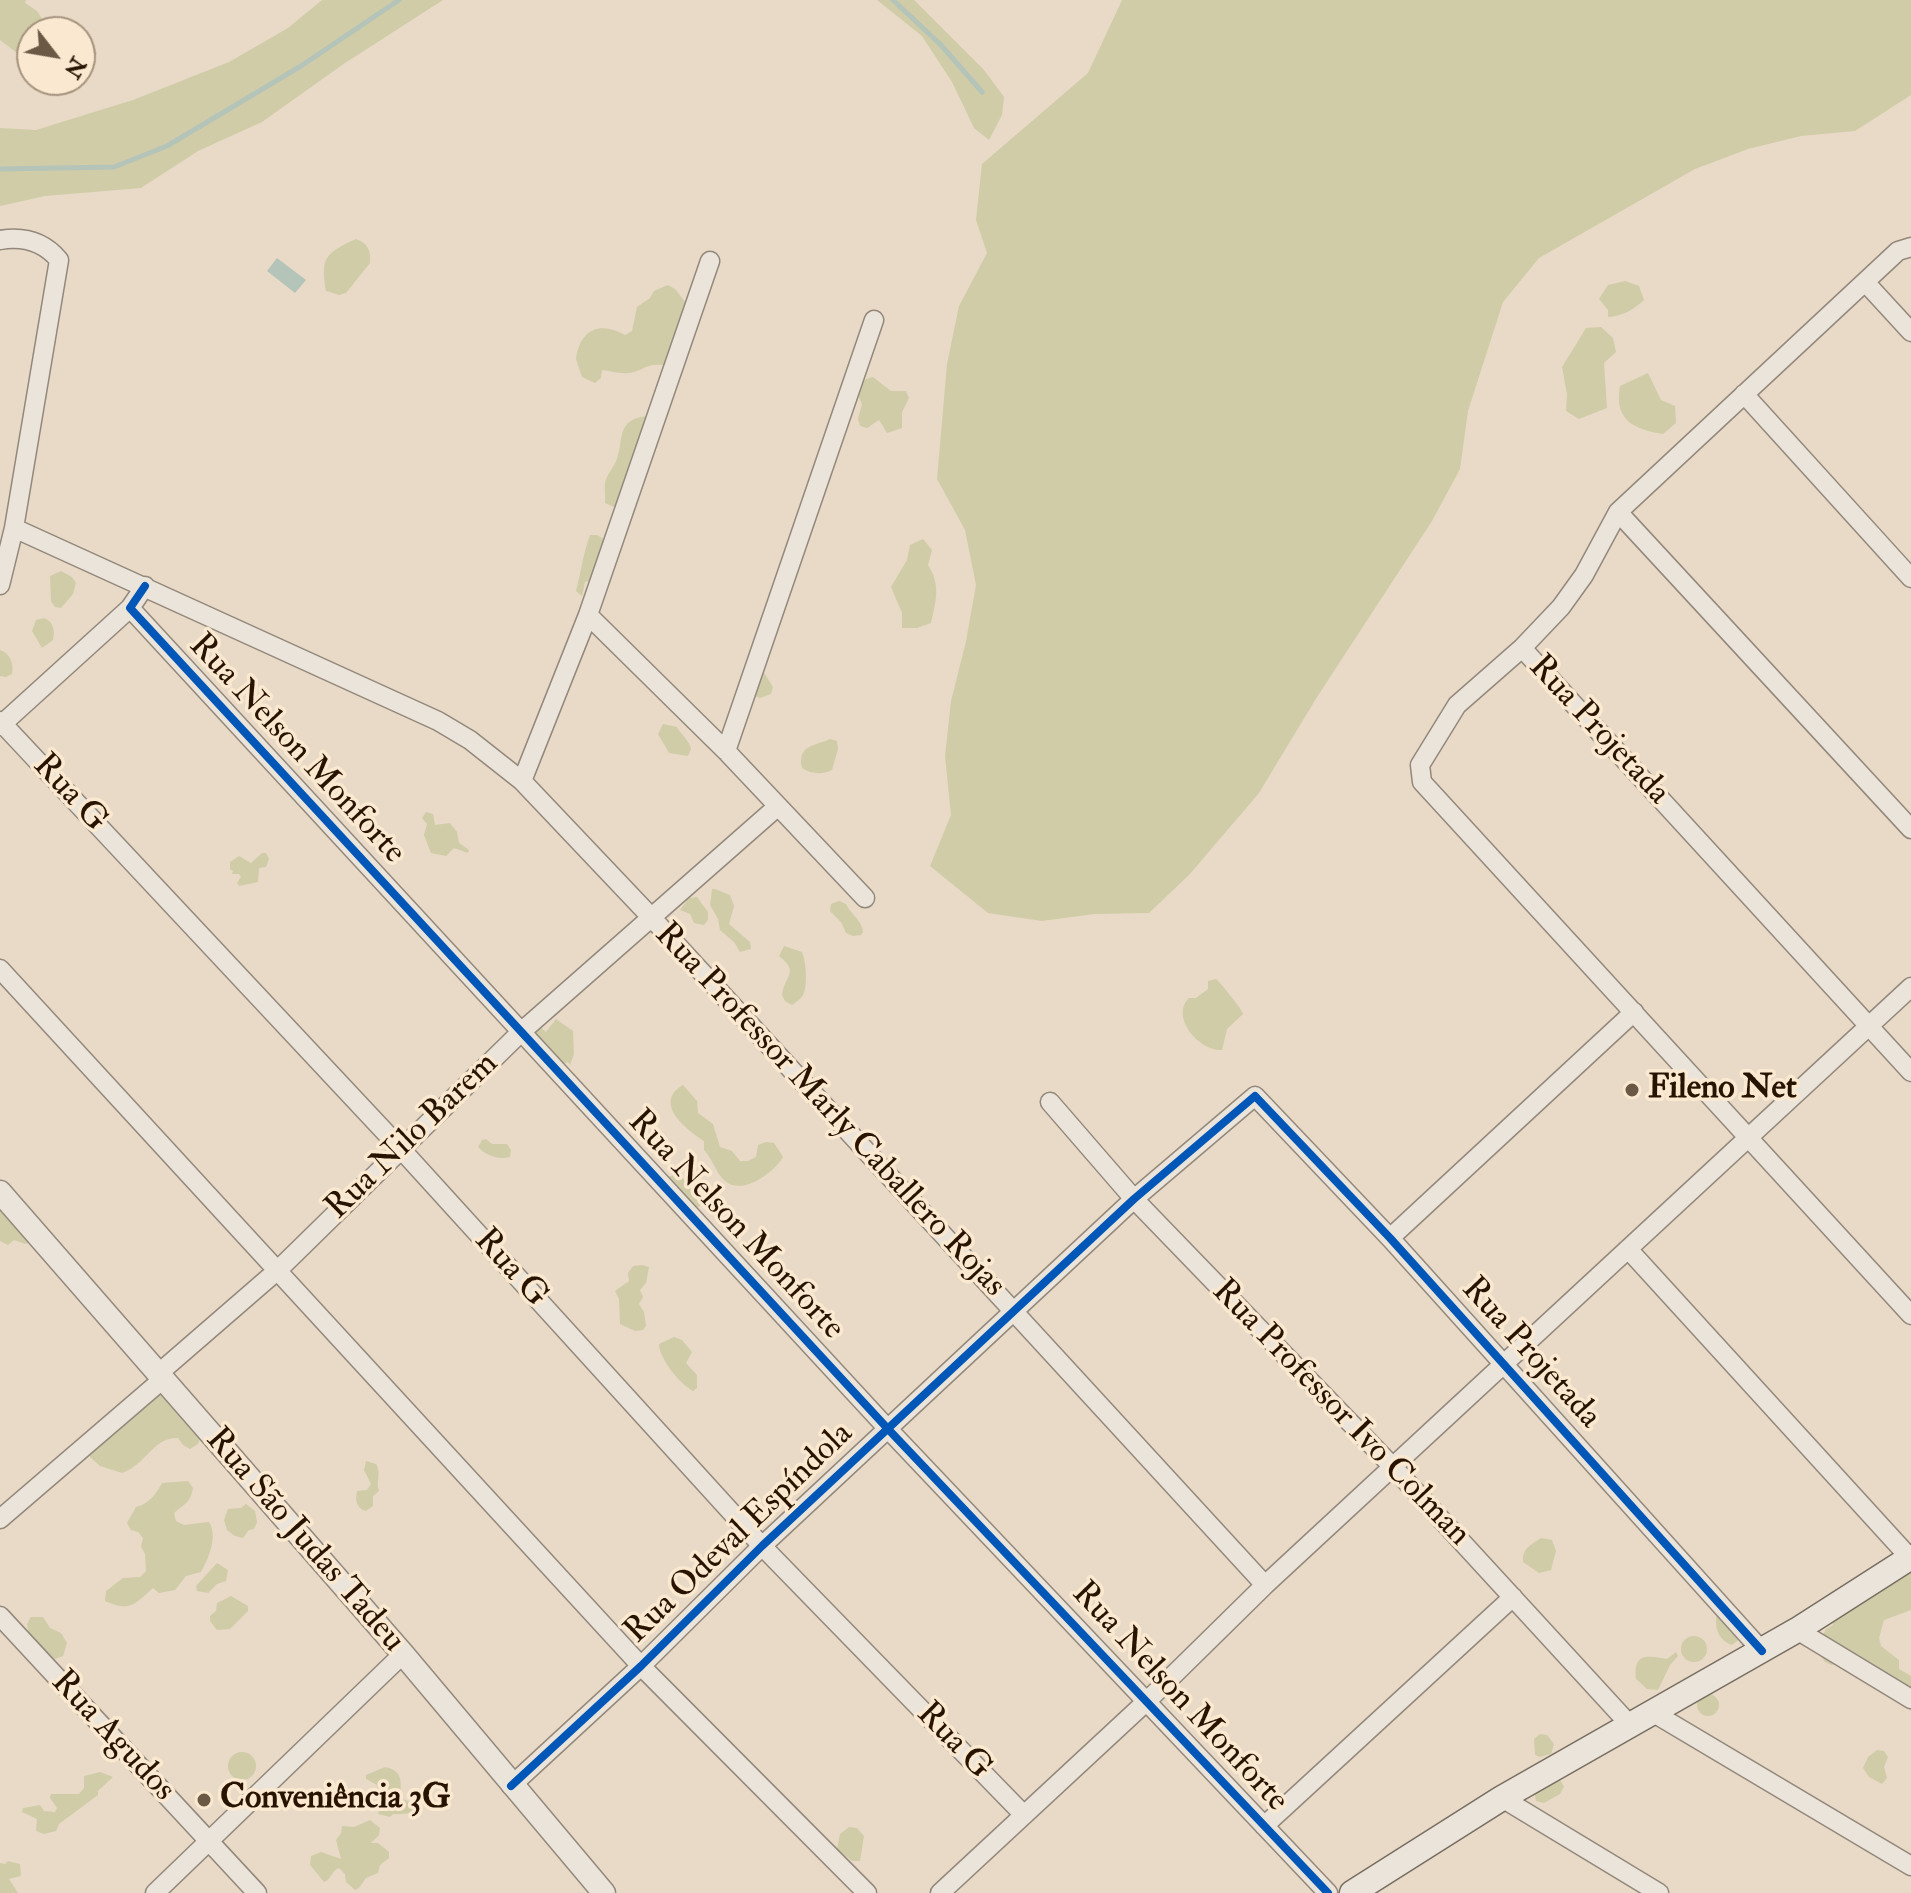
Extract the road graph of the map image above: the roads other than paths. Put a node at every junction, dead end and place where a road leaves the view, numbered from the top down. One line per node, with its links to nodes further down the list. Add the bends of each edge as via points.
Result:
1 (0, 240): 9 (street, via 40,243 59,260)
2 (1911, 247): 4 (street, Rua Projetada, via 1898,251)
3 (710, 261): 14 (street)
4 (1866, 283): 6 (street); 7 (street, Rua Projetada)
5 (874, 320): 17 (street)
6 (1911, 332)
7 (1744, 394): 8 (street, Rua Projetada); 10 (street)
8 (1618, 512): 15 (street, Rua Projetada, via 1584,575); 20 (street)
9 (14, 528): 11 (street); 12 (street, Rua Professor Marly Caballero Rojas)
10 (1911, 578)
11 (0, 585)
12 (145, 586): 13 (street); 18 (street, Rua Professor Marly Caballero Rojas, via 438,721)
13 (130, 608): 16 (street); 27 (street, Rua Nelson Monforte)
14 (588, 615): 17 (street); 18 (street)
15 (1522, 648): 25 (street, Rua Projetada, via 1457,705 1420,765 1422,782); 26 (street, Rua Projetada)
16 (1, 724): 32 (street, Rua G)
17 (726, 751): 19 (street)
18 (522, 781): 22 (street, Rua Professor Marly Caballero Rojas)
19 (777, 807): 21 (street); 22 (street, Rua Nilo Barem)
20 (1911, 829)
21 (865, 898)
22 (651, 917): 27 (street, Rua Nilo Barem); 38 (street, Rua Professor Marly Caballero Rojas)
23 (0, 969): 37 (street)
24 (1911, 987): 26 (street, Rua Projetada)
25 (1634, 1012): 31 (street); 35 (street)
26 (1869, 1026): 28 (street, Rua Projetada); 31 (street, Rua Projetada)
27 (521, 1032): 32 (street, Rua Nilo Barem); 42 (street, Rua Nelson Monforte)
28 (1911, 1072)
29 (1255, 1096): 34 (street, Rua Odeval Espíndola); 35 (street, Rua Projetada)
30 (1050, 1102): 34 (street, Rua Professor Ivo Colman)
31 (1749, 1137): 36 (street, Rua Projetada); 39 (street)
32 (400, 1148): 37 (street, Rua Nilo Barem); 45 (street, Rua G)
33 (0, 1192): 41 (street, Rua São Judas Tadeu)
34 (1134, 1199): 38 (street, Rua Odeval Espíndola); 43 (street, Rua Professor Ivo Colman)
35 (1390, 1238): 40 (street, Rua Projetada)
36 (1628, 1249): 40 (street, Rua Projetada); 46 (street)
37 (279, 1269): 41 (street, Rua Nilo Barem); 53 (street)
38 (1013, 1312): 42 (street, Rua Odeval Espíndola); 47 (street, Rua Professor Marly Caballero Rojas)
39 (1911, 1315)
40 (1504, 1364): 43 (street, Rua Projetada); 51 (street, Rua Projetada)
41 (161, 1376): 44 (street, Rua Nilo Barem); 52 (street, Rua São Judas Tadeu)
42 (888, 1429): 45 (street, Rua Odeval Espíndola); 55 (street, Rua Nelson Monforte)
43 (1393, 1467): 47 (street, Rua Projetada); 48 (street, Rua Professor Ivo Colman)
44 (0, 1519)
45 (762, 1546): 53 (street, Rua Odeval Espíndola); 60 (street, Rua G)
46 (1910, 1558): 50 (main road)
47 (1265, 1585): 55 (street, Rua Projetada)
48 (1513, 1597): 57 (street, Rua Professor Ivo Colman); 61 (street)
49 (0, 1616): 62 (street, Rua Agudos)
50 (1797, 1630): 51 (main road); 54 (street)
51 (1762, 1651): 56 (main road)
52 (403, 1654): 58 (street, Rua São Judas Tadeu); 62 (street)
53 (641, 1666): 58 (street, Rua Odeval Espíndola); 67 (street)
54 (1911, 1699)
55 (1148, 1700): 60 (street, Rua Projetada); 61 (street, Rua Nelson Monforte)
56 (1652, 1712): 57 (main road); 63 (street)
57 (1630, 1725): 59 (main road)
58 (511, 1786): 66 (street, Rua São Judas Tadeu)
59 (1502, 1798): 70 (main road); 71 (street)
60 (1023, 1814): 68 (street, Rua Projetada)
61 (1264, 1826): 69 (street, Rua Nelson Monforte)
62 (209, 1842): 64 (street); 65 (street, Rua Agudos)
63 (1911, 1866)
64 (155, 1893)
65 (257, 1893)
66 (604, 1893)
67 (867, 1893)
68 (940, 1893)
69 (1328, 1893)
70 (1352, 1893)
71 (1659, 1893)

